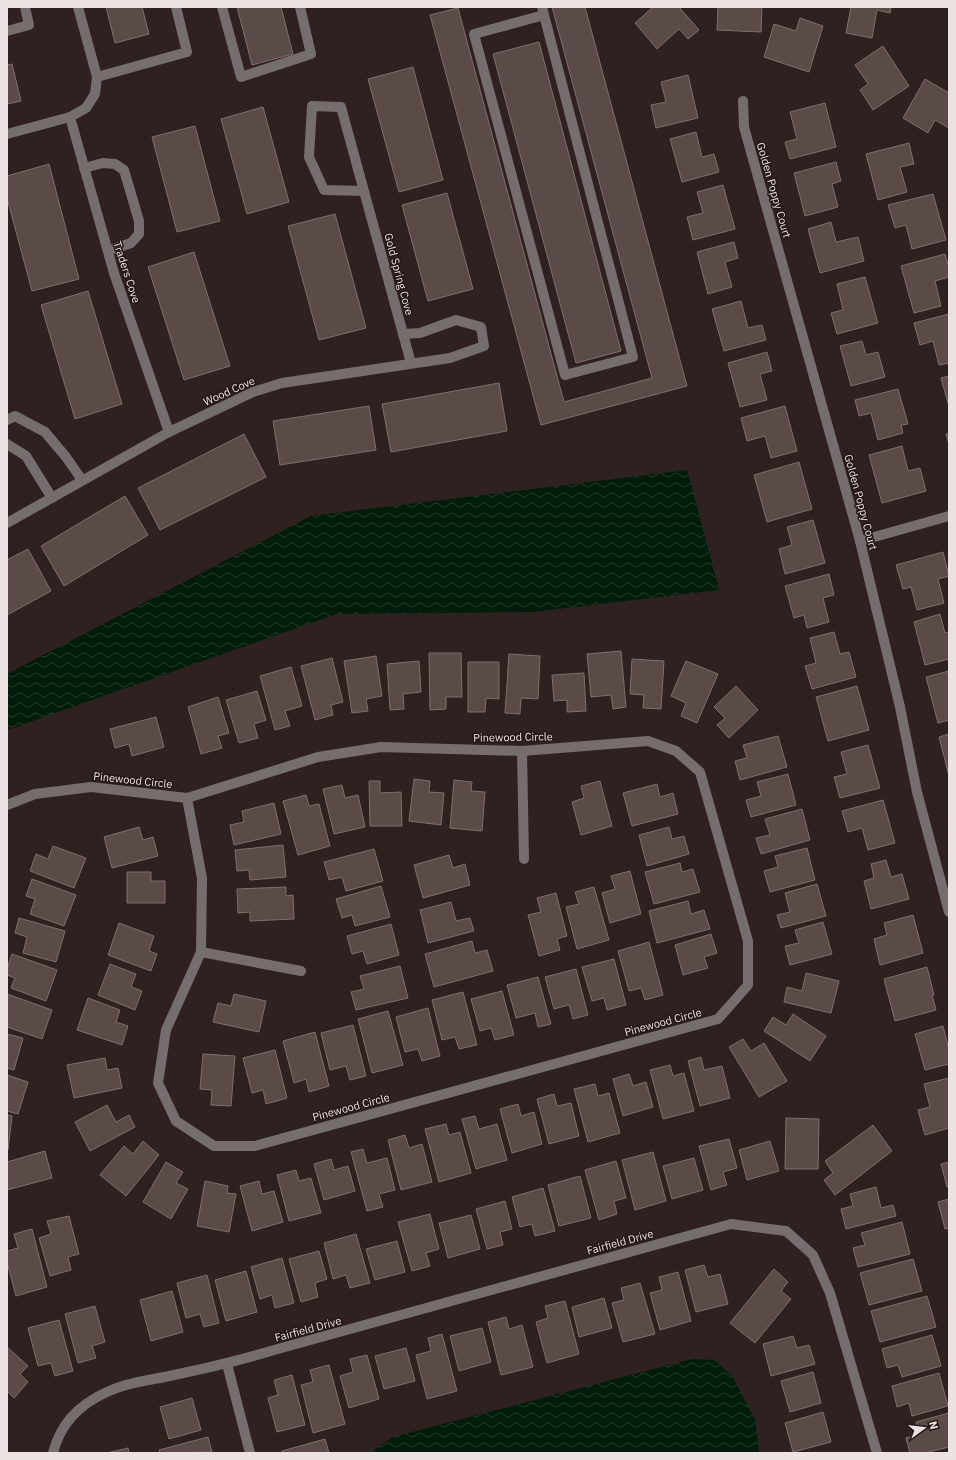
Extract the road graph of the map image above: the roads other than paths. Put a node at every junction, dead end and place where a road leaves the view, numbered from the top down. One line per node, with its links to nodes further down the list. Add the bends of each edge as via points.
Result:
1 (25, 7): 7 (street, via 30,25)
2 (78, 7): 8 (street)
3 (176, 7): 8 (street, via 187,52)
4 (222, 7): 5 (street, via 241,77 311,54)
5 (300, 7)
6 (543, 11): 6 (street, via 633,357 565,375 474,34)
7 (7, 31)
8 (97, 77): 10 (street, via 95,94 86,108)
9 (742, 101): 24 (street, Golden Poppy Court, via 744,127)
10 (70, 117): 11 (street); 12 (street, Traders Cove)
11 (7, 134)
12 (84, 168): 14 (street, Traders Cove); 14 (street, via 103,163 115,164 124,170 137,214 139,234 131,243)
13 (364, 191): 13 (street, Gold Spring Cove, via 341,107 312,106 309,157 324,190); 15 (street, Gold Spring Cove)
14 (108, 251): 18 (street, Traders Cove)
15 (403, 334): 16 (street, Gold Spring Cove); 16 (street, Wood Cove, via 420,332 456,320 481,327 484,346 450,358)
16 (411, 364): 18 (street, Wood Cove, via 282,383 253,392)
17 (7, 420): 20 (street, via 15,416 45,432)
18 (169, 432): 20 (street, Wood Cove)
19 (7, 444): 21 (street, via 26,456)
20 (82, 480): 21 (street, Wood Cove)
21 (52, 498): 23 (street, Wood Cove)
22 (949, 516): 24 (street)
23 (7, 523)
24 (860, 542): 29 (street, Golden Poppy Court, via 900,707 917,792)
25 (522, 751): 26 (street, Pinewood Circle, via 381,747 318,757); 28 (street); 30 (street, Pinewood Circle, via 648,741 676,751 700,772 748,941 748,985 718,1019 255,1146 214,1146 176,1121 158,1083 166,1030)
26 (187, 798): 27 (street, Pinewood Circle, via 91,787 34,794); 30 (street, Pinewood Circle, via 202,878)
27 (7, 805)
28 (524, 859)
29 (949, 912)
30 (201, 952): 31 (street)
31 (301, 971)
32 (227, 1364): 33 (street, Fairfield Drive, via 127,1385 94,1398 69,1419); 34 (street); 35 (street, Fairfield Drive, via 731,1224 786,1231 813,1255 830,1293)
33 (53, 1453)
34 (250, 1453)
35 (877, 1453)

